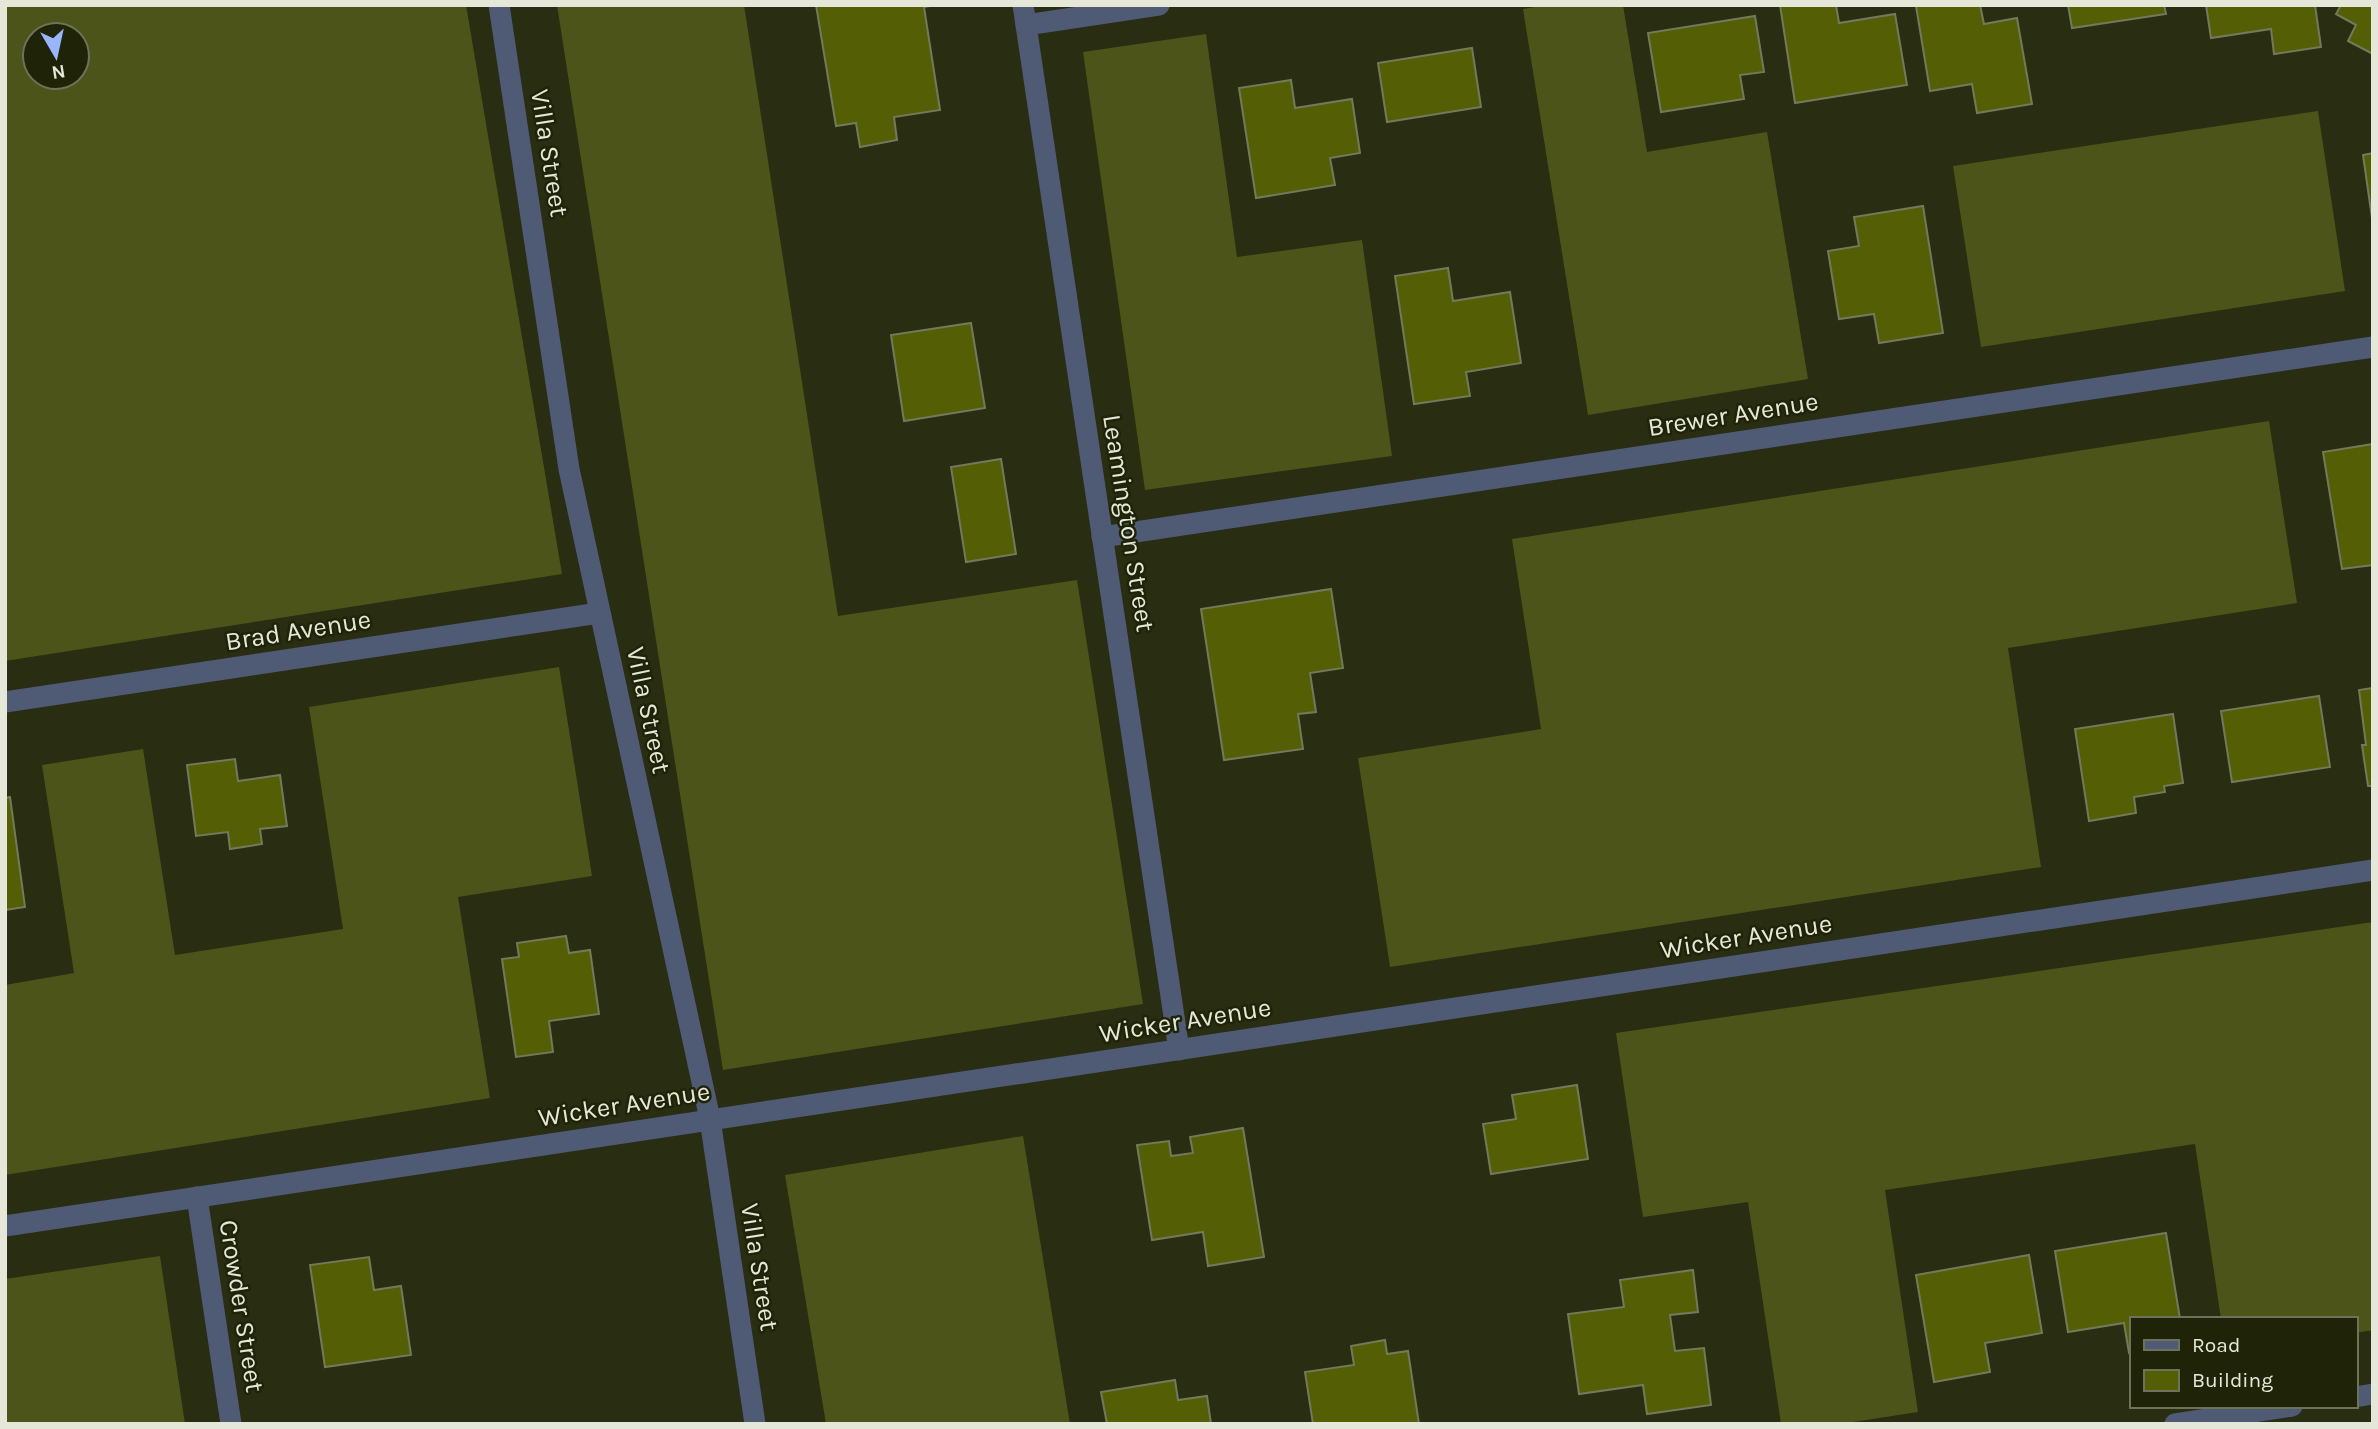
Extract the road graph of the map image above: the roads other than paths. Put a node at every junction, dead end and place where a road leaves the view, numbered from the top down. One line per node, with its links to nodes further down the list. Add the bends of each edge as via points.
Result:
1 (499, 5): 6 (street, Villa Street, via 569,469)
2 (1158, 5): 3 (street)
3 (1024, 15): 5 (street, Leamington Street)
4 (2373, 346): 5 (street, Brewer Avenue)
5 (1102, 537): 9 (street, Leamington Street)
6 (600, 613): 7 (street, Brad Avenue); 10 (street, Villa Street)
7 (5, 702)
8 (2373, 870): 9 (street, Wicker Avenue)
9 (1179, 1050): 10 (street, Wicker Avenue)
10 (710, 1119): 11 (street, Wicker Avenue); 15 (street, Villa Street)
11 (197, 1197): 12 (street, Wicker Avenue); 14 (street, Crowder Street)
12 (5, 1226)
13 (2279, 1408): 16 (street)
14 (232, 1424)
15 (755, 1424)
16 (2175, 1424)

